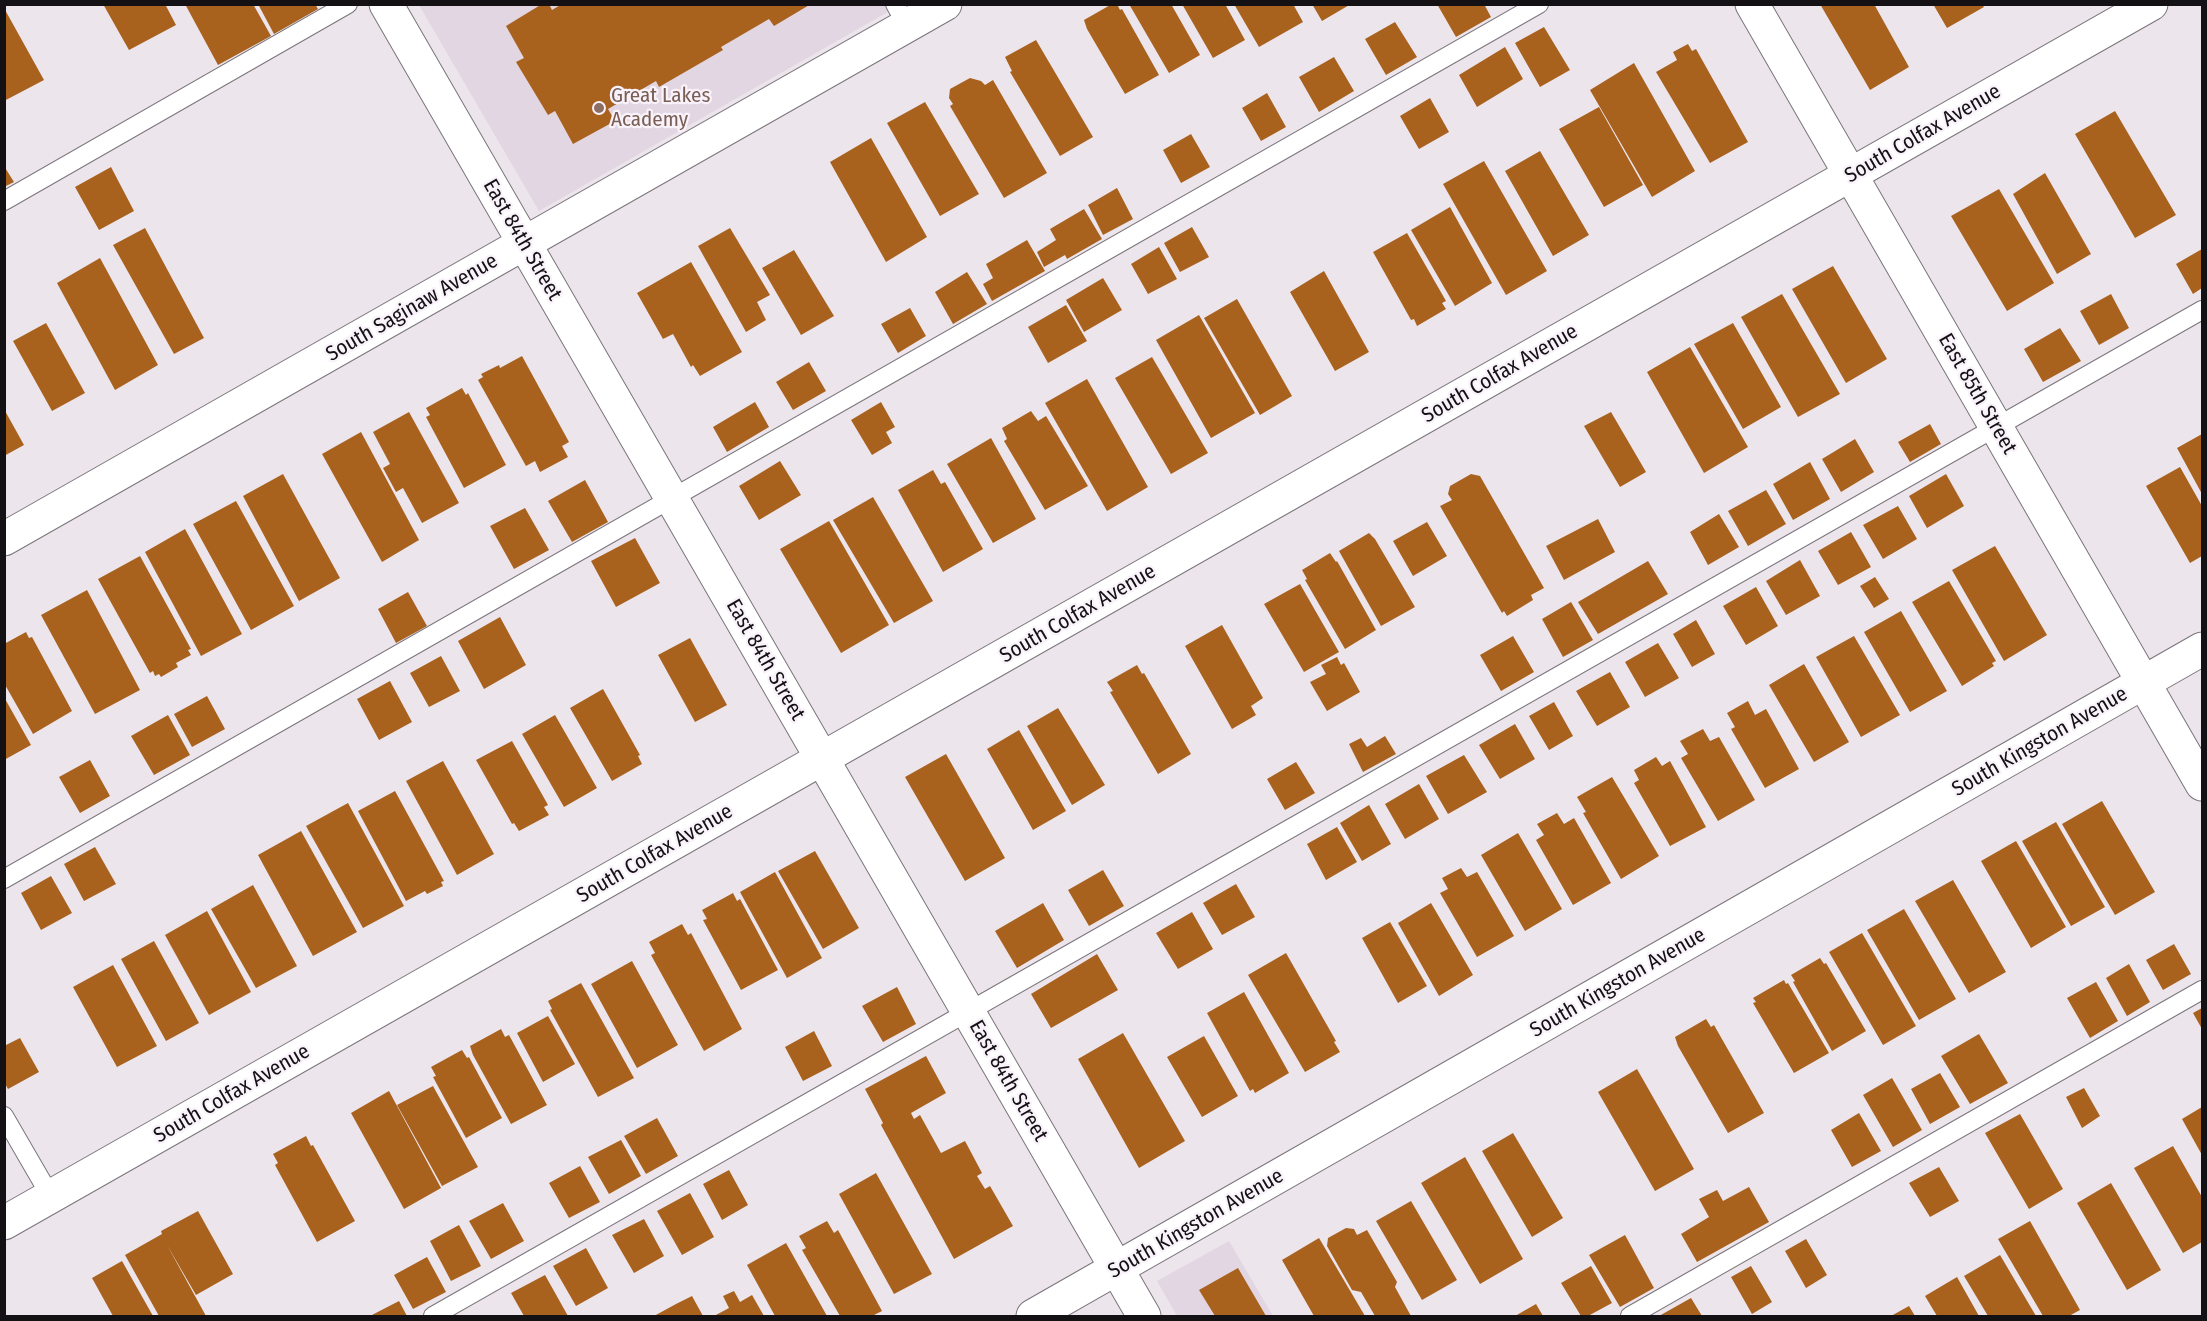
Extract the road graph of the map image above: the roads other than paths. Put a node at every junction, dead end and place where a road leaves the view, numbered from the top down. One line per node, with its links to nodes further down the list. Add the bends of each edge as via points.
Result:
1 (348, 4): 9 (lane)
2 (386, 4): 10 (street, East 84th Street)
3 (945, 4): 7 (street, South Saginaw Avenue)
4 (1539, 4): 13 (lane)
5 (1752, 4): 8 (street, East 85th Street)
6 (2151, 4): 8 (street, South Colfax Avenue)
7 (901, 15): 10 (street, South Saginaw Avenue)
8 (1851, 175): 12 (street, East 85th Street); 17 (street, South Colfax Avenue)
9 (4, 201)
10 (524, 244): 13 (street, East 84th Street); 14 (street, South Saginaw Avenue)
11 (2202, 310): 12 (lane)
12 (1996, 428): 16 (street, East 85th Street); 21 (lane)
13 (671, 499): 17 (street, East 84th Street); 19 (lane)
14 (4, 539)
15 (2202, 649): 16 (street, South Kingston Avenue)
16 (2144, 682): 18 (street, East 85th Street); 25 (street, South Kingston Avenue)
17 (822, 759): 21 (street, East 84th Street); 23 (street, South Colfax Avenue)
18 (2202, 784)
19 (4, 879)
20 (2202, 990): 29 (lane)
21 (968, 1012): 25 (street, East 84th Street); 26 (lane)
22 (4, 1116): 23 (lane)
23 (51, 1197): 24 (street, South Colfax Avenue)
24 (4, 1223)
25 (1116, 1269): 27 (street, South Kingston Avenue); 28 (street, East 84th Street)
26 (433, 1317)
27 (1034, 1317)
28 (1144, 1317)
29 (1630, 1317)

